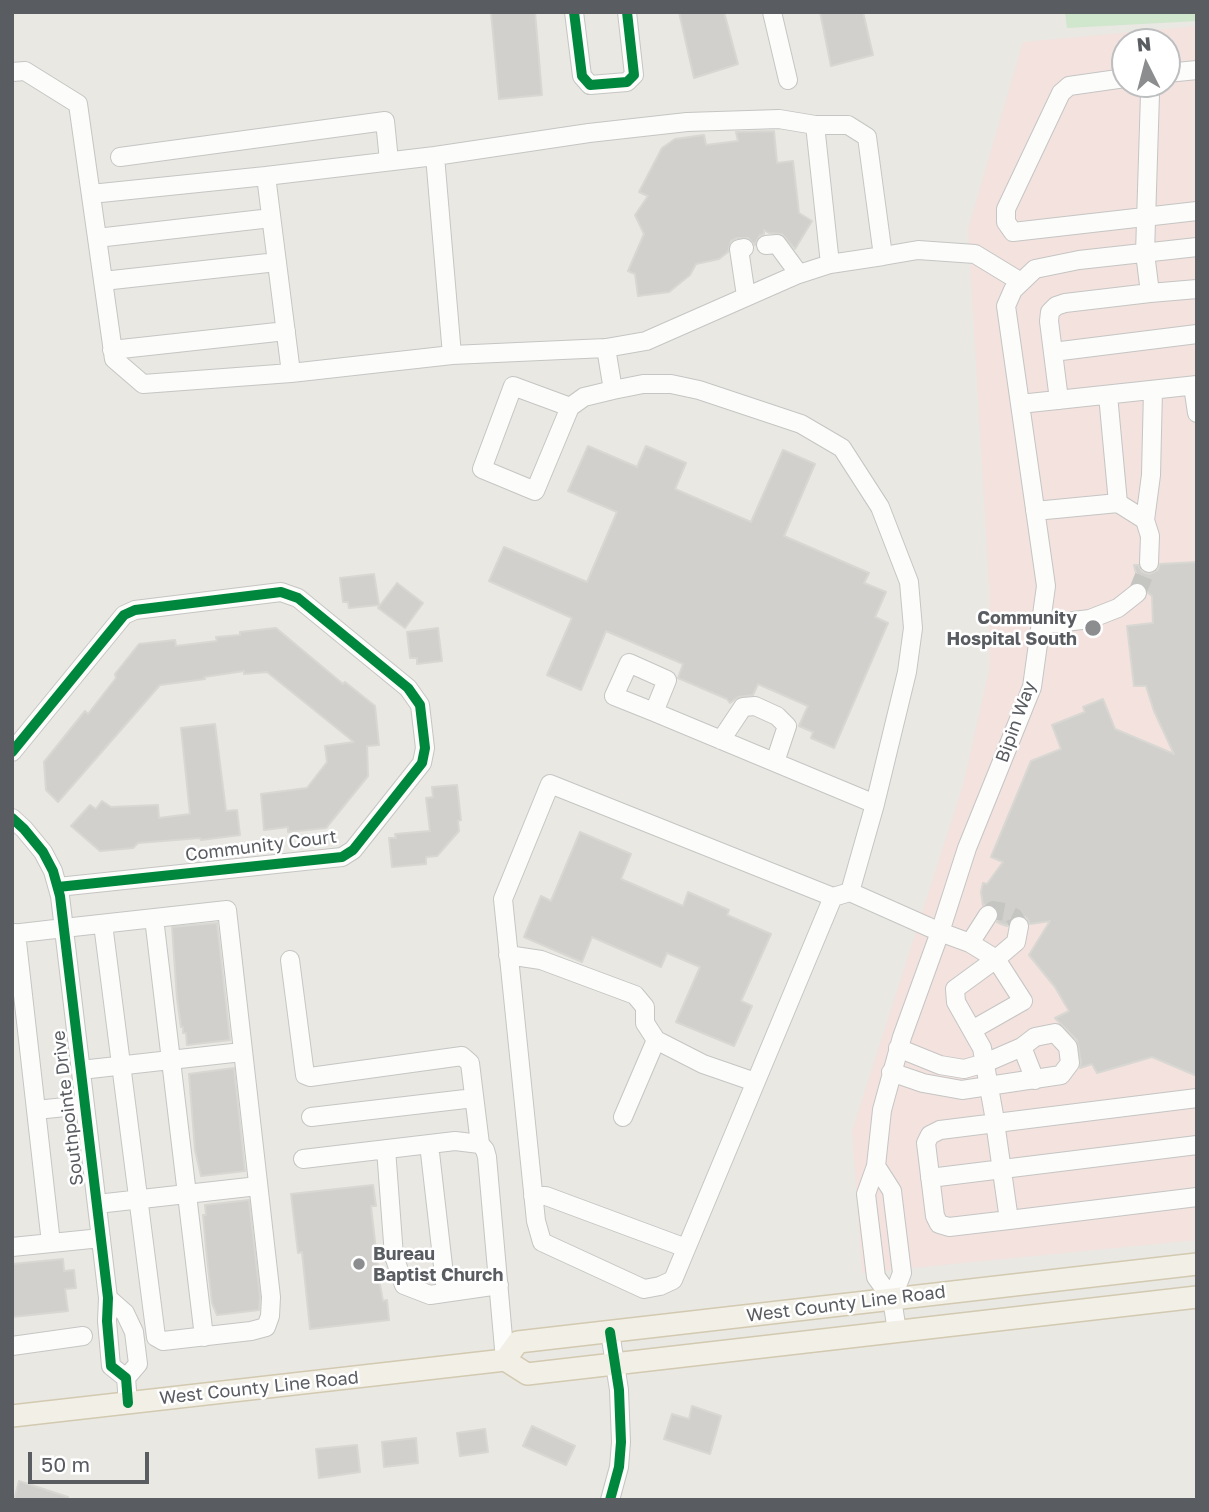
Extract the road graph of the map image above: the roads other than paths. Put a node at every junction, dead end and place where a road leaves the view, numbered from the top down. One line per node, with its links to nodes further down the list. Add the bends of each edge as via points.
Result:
1 (574, 12): 2 (street, via 582,76 590,85 627,82 634,75)
2 (627, 12)
3 (772, 12): 5 (street)
4 (12, 72): 13 (street, via 25,71 78,104)
5 (789, 80)
6 (1111, 80): 15 (street, via 1069,86 1061,93 1006,209 1006,222 1013,232)
7 (1150, 98): 15 (street)
8 (815, 125): 9 (street, via 779,118 687,122); 22 (street, via 848,125 866,137); 24 (street)
9 (435, 156): 11 (street); 36 (street)
10 (120, 157): 11 (street, via 385,121)
11 (389, 161): 12 (street)
12 (266, 176): 13 (street); 16 (street)
13 (91, 194): 17 (street)
14 (1197, 211): 15 (street)
15 (1146, 217): 21 (street)
16 (271, 218): 17 (street); 23 (street)
17 (97, 238): 26 (street)
18 (766, 245): 25 (street, via 777,244)
19 (1197, 247): 21 (street)
20 (744, 248): 30 (street, via 739,249)
21 (1145, 253): 27 (street, via 1035,269); 29 (street)
22 (883, 256): 24 (street); 27 (street, via 918,250 975,254)
23 (277, 262): 26 (street); 31 (street)
24 (830, 264): 25 (street)
25 (799, 274): 30 (street)
26 (103, 281): 34 (street)
27 (1021, 282): 43 (street, Bipin Way, via 1006,306)
28 (1197, 289): 29 (street)
29 (1150, 293): 35 (street, via 1056,306 1049,321)
30 (747, 296): 33 (street, via 646,341)
31 (286, 331): 34 (street); 37 (street)
32 (1197, 334): 35 (street)
33 (606, 348): 36 (street); 39 (street)
34 (112, 350): 37 (street, via 114,359 143,384)
35 (1053, 352): 42 (street)
36 (453, 355): 37 (street)
37 (291, 373)
38 (1195, 386): 40 (street); 45 (street)
39 (613, 390): 44 (street, via 584,397); 56 (street, via 670,384 801,424 842,448 860,474 880,507 909,582 913,628)
40 (1153, 390): 41 (street); 48 (street)
41 (1108, 395): 42 (street); 46 (street)
42 (1059, 400): 43 (street)
43 (1020, 404): 47 (street, Bipin Way)
44 (570, 407): 44 (street, via 535,491 482,470 513,386)
45 (1197, 412)
46 (1118, 503): 47 (street); 48 (street)
47 (1035, 511): 51 (street, Bipin Way, via 1046,586)
48 (1145, 520): 49 (street)
49 (1149, 563)
50 (1137, 593): 51 (street, via 1118,608 1090,619)
51 (1040, 625): 66 (street, Bipin Way, via 1032,687 967,848)
52 (654, 712): 53 (street)
53 (721, 740): 55 (street); 55 (street, via 743,707 755,706 787,726)
54 (12, 752): 58 (street, Community Court, via 124,615 281,592 298,598 413,692 421,710 423,760 353,850 342,857)
55 (775, 762): 56 (street)
56 (875, 804): 59 (street)
57 (12, 818): 58 (street, Southpointe Drive, via 43,852)
58 (58, 887): 65 (street, Southpointe Drive)
59 (850, 892): 60 (street); 66 (street)
60 (832, 897): 69 (street, via 550,784 503,899); 83 (street)
61 (988, 915): 68 (street)
62 (154, 918): 63 (street); 76 (street, via 227,910); 77 (street)
63 (103, 924): 65 (street); 79 (street)
64 (1019, 926): 70 (street, via 1016,942)
65 (65, 928): 67 (street); 80 (street, Southpointe Drive)
66 (940, 932): 68 (street); 75 (street, Bipin Way)
67 (14, 934): 88 (street)
68 (970, 943): 70 (street)
69 (508, 956): 73 (street, via 541,960 635,995 645,1007 645,1023); 102 (street)
70 (996, 959): 72 (street, via 955,989 956,1002); 72 (street, via 1023,1001)
71 (290, 960): 85 (street, via 305,1074 310,1077 462,1056 470,1063)
72 (972, 1030): 78 (street)
73 (656, 1040): 83 (street, via 703,1064); 90 (street)
74 (1022, 1046): 78 (street); 82 (street); 82 (street, via 1055,1032 1068,1047 1070,1063 1061,1075)
75 (898, 1048): 78 (street, via 940,1065 964,1069); 81 (street, Bipin Way)
76 (242, 1052): 77 (street); 100 (street)
77 (172, 1061): 79 (street); 101 (street)
78 (985, 1063): 84 (street)
79 (122, 1067): 80 (street); 104 (street)
80 (81, 1070): 87 (street, Southpointe Drive)
81 (891, 1072): 84 (street, via 962,1090); 97 (street, Bipin Way)
82 (1035, 1080): 84 (street)
83 (755, 1082): 110 (street)
84 (989, 1086): 91 (street)
85 (474, 1098): 89 (street); 93 (street)
86 (1197, 1098): 91 (street)
87 (85, 1105): 88 (street); 105 (street, Southpointe Drive)
88 (36, 1110): 108 (street)
89 (312, 1117)
90 (623, 1117)
91 (996, 1124): 98 (street); 99 (street, via 930,1135 926,1143)
92 (429, 1144): 93 (street); 95 (street); 113 (street)
93 (480, 1144): 112 (street, via 487,1157)
94 (1197, 1145): 98 (street)
95 (386, 1149): 96 (street); 113 (street, via 394,1256 404,1285 430,1294)
96 (303, 1159)
97 (876, 1166): 116 (street, via 892,1191 902,1273); 116 (street, Bipin Way, via 866,1194 876,1278)
98 (1002, 1170): 99 (street); 106 (street)
99 (930, 1178): 106 (street, via 939,1224 949,1227)
100 (258, 1186): 101 (street); 120 (street, via 270,1317 265,1327)
101 (186, 1194): 104 (street); 120 (street)
102 (533, 1196): 110 (street, via 546,1196); 110 (street, via 542,1242 644,1289 673,1280)
103 (1197, 1197): 106 (street)
104 (138, 1199): 105 (street); 120 (street, via 156,1337 163,1341)
105 (97, 1204): 107 (street, Southpointe Drive)
106 (1009, 1220)
107 (101, 1238): 108 (street); 115 (street, Southpointe Drive)
108 (51, 1243): 109 (street)
109 (12, 1247)
110 (686, 1248)
111 (1197, 1264): 116 (main road, West County Line Road)
112 (499, 1285): 113 (street); 122 (street)
113 (446, 1292)
114 (1197, 1297): 117 (main road, West County Line Road)
115 (108, 1298): 124 (street, Southpointe Drive, via 111,1366); 124 (street, Southpointe Drive, via 125,1313 134,1332 138,1364)
116 (892, 1299): 117 (street); 118 (main road, West County Line Road)
117 (897, 1331): 123 (main road, West County Line Road)
118 (610, 1332): 122 (main road, West County Line Road, via 518,1342); 123 (street)
119 (83, 1336): 121 (street)
120 (204, 1337)
121 (12, 1346)
122 (505, 1360): 123 (main road, West County Line Road, via 527,1374); 125 (main road, West County Line Road)
123 (615, 1364): 127 (street, via 621,1442)
124 (126, 1378): 125 (street, Southpointe Drive)
125 (128, 1403): 126 (main road, West County Line Road)
126 (12, 1416)
127 (610, 1500)

